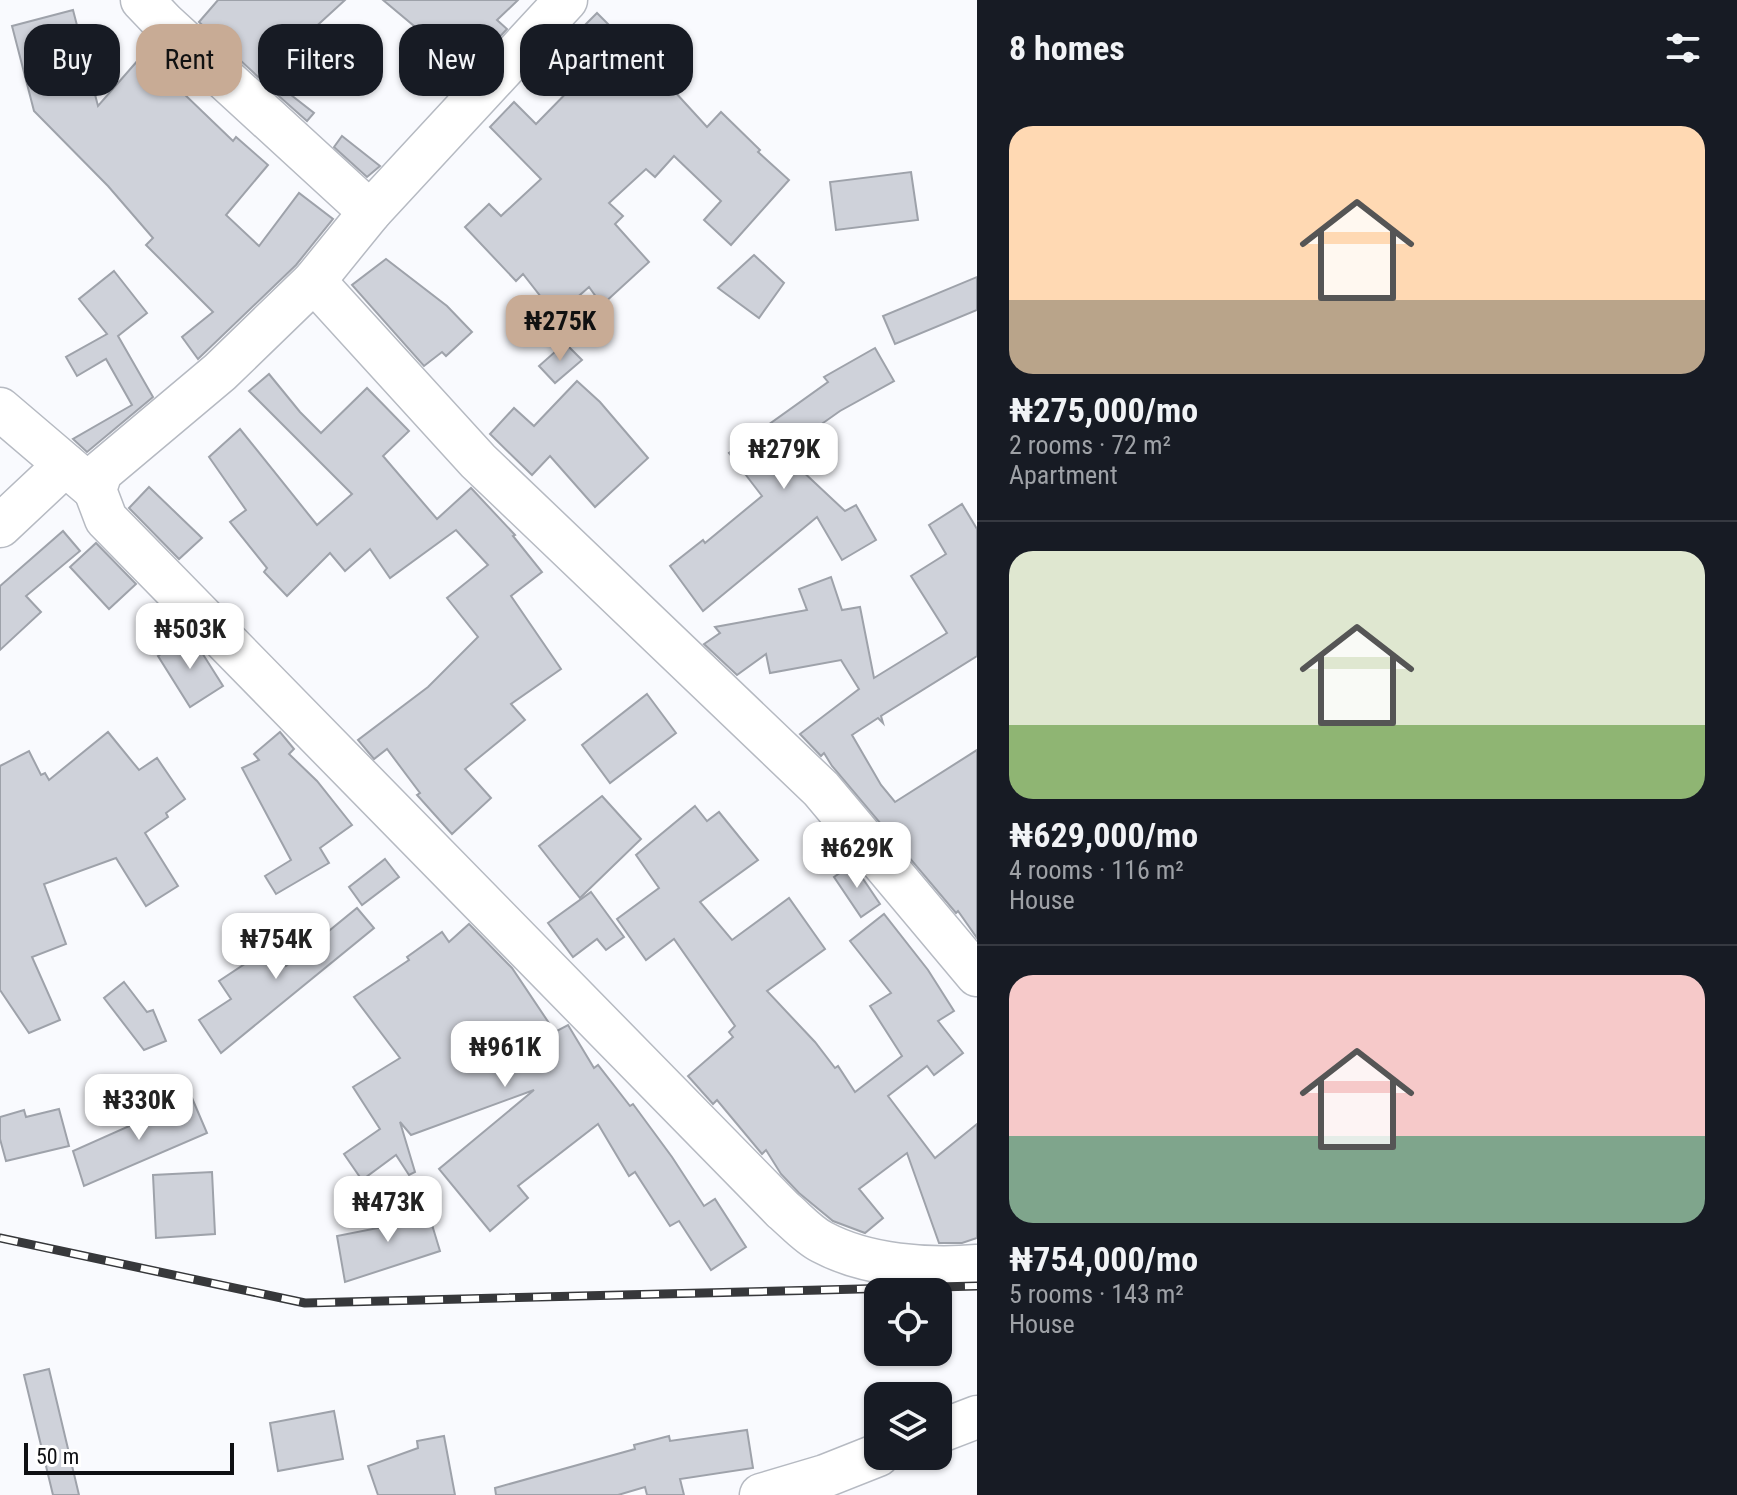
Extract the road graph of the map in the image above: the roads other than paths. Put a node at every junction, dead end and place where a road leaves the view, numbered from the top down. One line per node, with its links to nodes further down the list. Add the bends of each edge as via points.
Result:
1 (566, 0): 3 (street)
2 (160, 8): 3 (street)
3 (370, 212): 4 (street)
4 (314, 281): 6 (street, via 220,372 101,472); 8 (street, via 478,461 821,789)
5 (0, 409): 6 (street)
6 (80, 478): 7 (street); 9 (street, via 106,519 783,1210 821,1242 874,1261)
7 (0, 526)
8 (977, 975)
9 (977, 1266)
10 (977, 1417): 11 (street)
11 (952, 1427)
12 (864, 1461): 13 (street)
13 (761, 1495)

